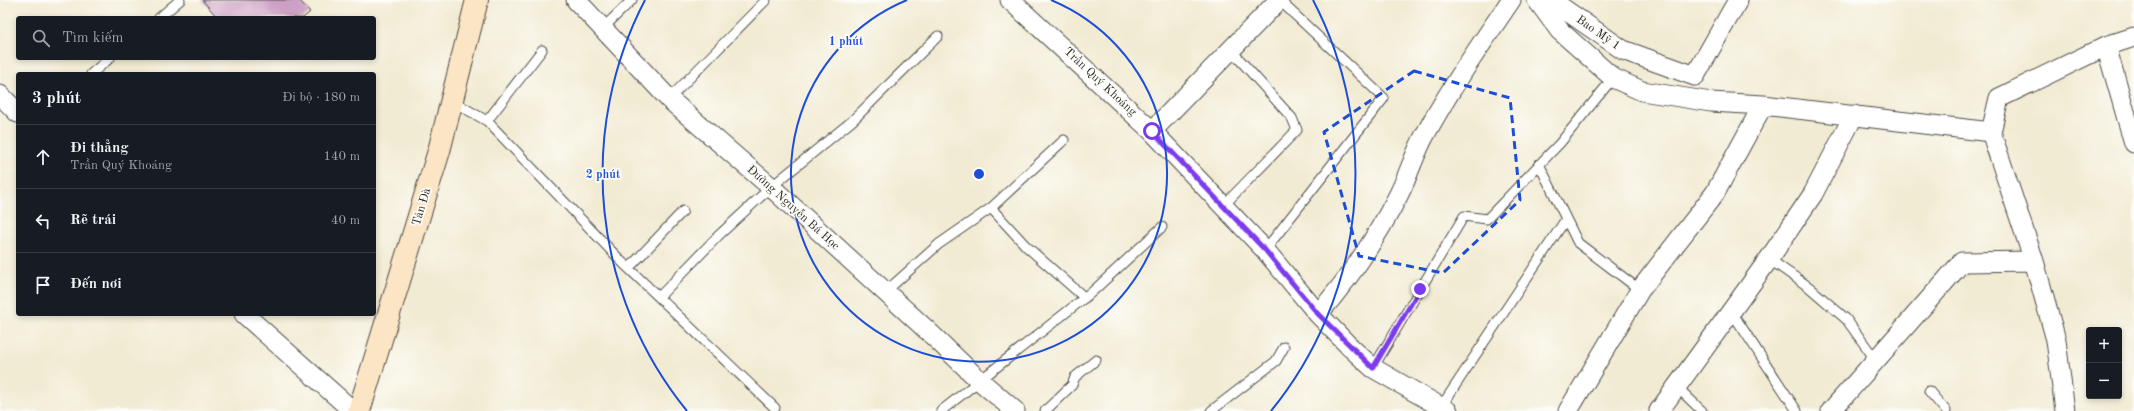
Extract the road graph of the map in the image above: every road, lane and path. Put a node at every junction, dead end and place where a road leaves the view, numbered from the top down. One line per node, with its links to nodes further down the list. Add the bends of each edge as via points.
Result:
1 (180, 0): 12 (lane)
2 (477, 0): 24 (main road, Tản Đà)
3 (576, 0): 13 (street, Đường Nguyễn Bá Học)
4 (632, 0): 13 (lane)
5 (766, 0): 23 (lane)
6 (1279, 0): 18 (street); 40 (lane, via 1384,98)
7 (1511, 0): 49 (street, via 1425,134 1378,234 1337,293)
8 (1537, 0): 21 (street, via 1560,31)
9 (1551, 0): 10 (street, Bao Mỹ 1, via 1623,50 1695,76)
10 (1738, 0)
11 (1019, 3): 29 (street, Trần Quý Khoáng)
12 (161, 16)
13 (603, 28): 23 (street, Đường Nguyễn Bá Học)
14 (938, 36): 34 (lane, via 852,121)
15 (2134, 37): 16 (street)
16 (2106, 46): 30 (street, via 1999,98); 32 (street)
17 (542, 50): 28 (lane)
18 (1231, 50): 29 (street); 35 (lane, via 1292,118 1297,130)
19 (108, 60): 20 (lane)
20 (93, 72)
21 (1613, 78): 25 (street, via 1642,91 1677,98); 33 (lane)
22 (0, 95): 26 (street)
23 (669, 99): 34 (street, Đường Nguyễn Bá Học)
24 (451, 100): 28 (lane); 61 (main road, Tản Đà, via 439,151)
25 (1763, 105): 27 (street); 44 (street, via 1715,193)
26 (16, 110)
27 (1854, 115): 30 (street); 41 (street, via 1813,194)
28 (487, 121): 43 (lane)
29 (1152, 131): 35 (street, Trần Quý Khoáng)
30 (1991, 132): 42 (street)
31 (1064, 140): 36 (lane)
32 (2134, 143)
33 (1539, 164): 38 (lane); 54 (lane, via 1487,219 1464,216)
34 (771, 187): 45 (street, Đường Nguyễn Bá Học); 46 (lane, via 718,236)
35 (1223, 206): 40 (street, Trần Quý Khoáng)
36 (991, 208): 45 (lane, via 939,244); 47 (lane, via 1026,246)
37 (683, 211): 43 (lane)
38 (1566, 219): 44 (lane, via 1578,243); 59 (lane)
39 (1162, 227): 47 (lane)
40 (1265, 250): 49 (street, Trần Quý Khoáng)
41 (1769, 259): 48 (street); 52 (lane, via 1809,287 1846,319)
42 (2034, 260): 52 (street, via 1962,262); 72 (street, via 2056,340)
43 (629, 268): 46 (lane)
44 (1640, 290): 66 (street)
45 (885, 292): 55 (street, Đường Nguyễn Bá Học)
46 (660, 297): 58 (lane)
47 (1085, 298): 55 (lane)
48 (1731, 311): 56 (street); 69 (lane)
49 (1318, 314): 54 (street, Trần Quý Khoáng)
50 (246, 316): 60 (street)
51 (1284, 347): 65 (lane, via 1276,361)
52 (1875, 359): 70 (street)
53 (1096, 360): 64 (lane, via 1075,378 1072,385)
54 (1373, 368): 59 (street, Trần Quý Khoáng)
55 (979, 380): 62 (lane); 63 (street, Đường Nguyễn Bá Học)
56 (1677, 387): 67 (street); 68 (lane)
57 (1929, 391): 71 (lane)
58 (775, 408)
59 (1444, 409)
60 (353, 411)
61 (359, 411)
62 (941, 411)
63 (1015, 411)
64 (1045, 411)
65 (1211, 411)
66 (1568, 411)
67 (1660, 411)
68 (1702, 411)
69 (1796, 411)
70 (1830, 411)
71 (1946, 411)
72 (2065, 411)

